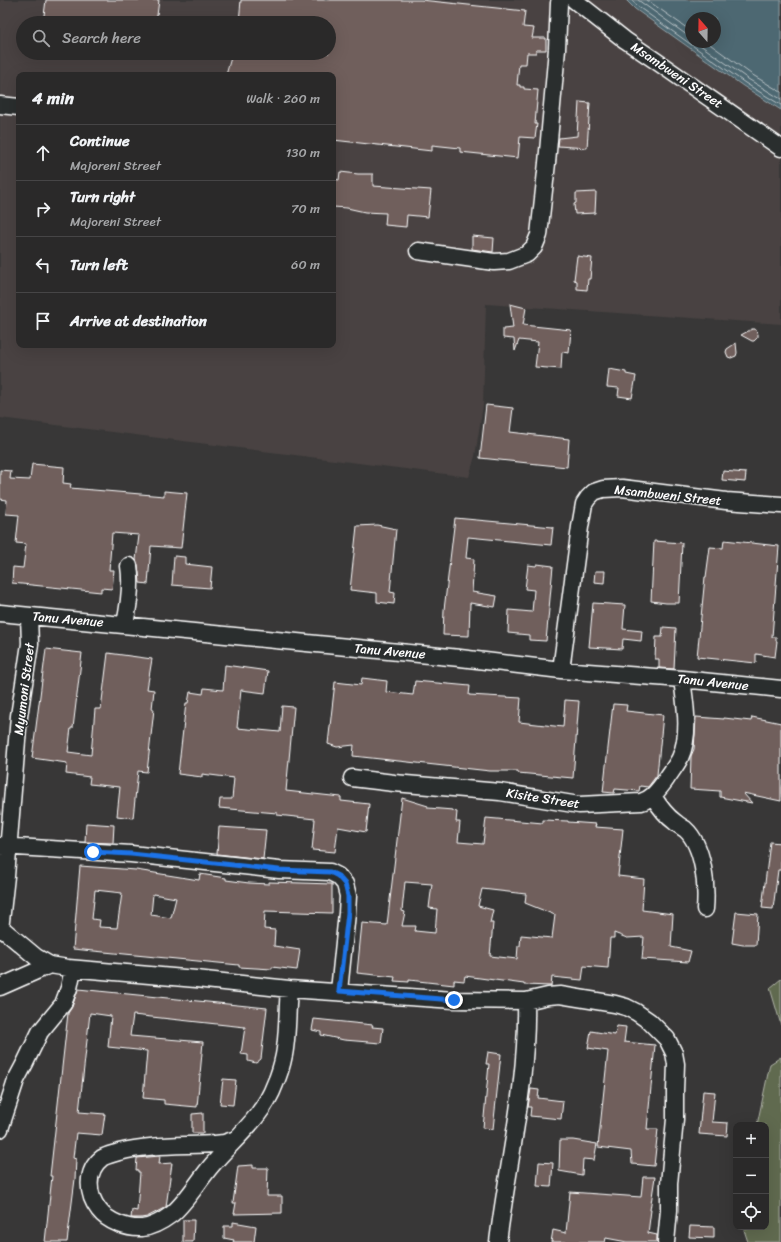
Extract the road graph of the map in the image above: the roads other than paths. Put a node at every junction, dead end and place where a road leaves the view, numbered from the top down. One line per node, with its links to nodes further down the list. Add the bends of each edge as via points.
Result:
1 (574, 0): 3 (street, Msambweni Street)
2 (554, 1): 3 (street); 7 (street, via 557,49 547,163 538,235 534,247 527,254 509,261 494,262)
3 (589, 12): 6 (street, Msambweni Street, via 625,40)
4 (0, 105): 5 (street)
5 (16, 107)
6 (781, 148)
7 (418, 251)
8 (781, 505): 13 (street, Msambweni Street, via 622,488 594,492 584,504)
9 (129, 566): 12 (street, via 130,584)
10 (0, 613): 11 (street, Tanu Avenue)
11 (29, 616): 12 (street, Tanu Avenue); 17 (street, Myumoni Street, via 30,644)
12 (125, 624): 13 (street, Tanu Avenue)
13 (561, 670): 14 (street, Tanu Avenue)
14 (682, 679): 15 (street, Tanu Avenue); 18 (street, via 686,723 683,750 676,765)
15 (781, 689)
16 (352, 778): 18 (street, Kisite Street, via 500,792 579,805 640,802)
17 (7, 779): 19 (street, Myumoni Street)
18 (653, 796): 20 (street, via 664,812 686,830 696,845 705,880)
19 (4, 846): 21 (street, Myumoni Street); 26 (street, via 131,854 335,874 345,884 348,905)
20 (704, 909)
21 (0, 928): 22 (street)
22 (50, 965): 23 (street); 24 (street)
23 (73, 969): 25 (street); 28 (street, via 63,1004 40,1032 16,1080)
24 (0, 987)
25 (289, 989): 26 (street); 29 (street, via 284,1055 274,1086 260,1113)
26 (339, 991): 27 (street, via 454,1000)
27 (526, 1001): 30 (street, via 523,1068); 31 (street, via 560,995 615,1004 636,1012 649,1021 672,1046 676,1064 675,1119)
28 (0, 1129)
29 (236, 1139): 29 (street, via 212,1164 174,1212 152,1225 136,1228 124,1226 100,1211 95,1203 89,1182 90,1176 97,1163 106,1156 136,1148 215,1144)
30 (498, 1242)
31 (666, 1242)

